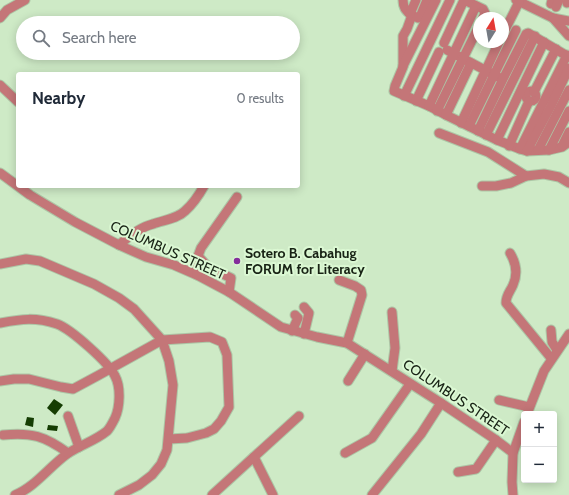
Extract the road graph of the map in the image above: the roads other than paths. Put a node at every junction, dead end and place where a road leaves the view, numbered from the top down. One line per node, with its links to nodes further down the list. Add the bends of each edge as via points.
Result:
1 (25, 0): 12 (street, via 7,10)
2 (403, 0): 11 (street, via 407,12)
3 (416, 0): 11 (street)
4 (427, 0): 11 (street, via 420,17)
5 (436, 0): 18 (street)
6 (450, 0): 23 (street)
7 (464, 0): 9 (street); 23 (street)
8 (517, 1): 13 (street); 14 (street)
9 (476, 6): 10 (street); 23 (street)
10 (486, 12)
11 (411, 14): 16 (street)
12 (0, 18)
13 (553, 18): 15 (street); 20 (street)
14 (509, 20)
15 (569, 21)
16 (407, 29): 18 (street); 28 (street, via 402,39)
17 (516, 30): 31 (street)
18 (419, 35): 23 (street); 28 (street)
19 (535, 36): 21 (street); 31 (street, via 528,33 525,35); 32 (street)
20 (569, 36)
21 (544, 42): 25 (street); 38 (street)
22 (473, 45): 27 (street)
23 (442, 48): 27 (street); 35 (street); 37 (street); 39 (street)
24 (496, 48): 30 (street)
25 (556, 49): 26 (street); 38 (street)
26 (568, 56): 38 (street)
27 (468, 60): 30 (street); 40 (street); 41 (street)
28 (402, 67): 35 (street, via 394,91)
29 (569, 68): 38 (street)
30 (486, 70): 31 (street); 42 (street)
31 (499, 77): 32 (street); 42 (street); 45 (street)
32 (512, 84): 38 (street); 45 (street)
33 (0, 85): 36 (street)
34 (569, 90): 38 (street)
35 (404, 96): 37 (street)
36 (16, 100)
37 (416, 101): 39 (street)
38 (546, 103): 46 (street); 48 (street); 49 (street); 50 (street); 51 (street)
39 (429, 106): 40 (street)
40 (437, 111): 41 (street)
41 (446, 116): 42 (street)
42 (465, 125): 45 (street)
43 (569, 132): 47 (street)
44 (439, 133): 53 (street, via 488,152)
45 (482, 133): 46 (street)
46 (497, 140): 48 (street)
47 (565, 144): 51 (street)
48 (509, 146): 49 (street)
49 (523, 150): 50 (street)
50 (538, 150): 51 (street)
51 (549, 150)
52 (0, 173): 55 (street, COLUMBUS STREET)
53 (526, 176): 54 (street, via 559,176); 56 (street, via 511,183)
54 (569, 183)
55 (16, 185)
56 (482, 186)
57 (20, 188): 60 (street, COLUMBUS STREET)
58 (203, 188): 60 (street, via 185,212 132,233)
59 (237, 197): 62 (street, via 200,248)
60 (119, 245): 64 (street, COLUMBUS STREET)
61 (510, 253): 81 (street, via 516,271 506,303)
62 (198, 256): 64 (street); 65 (street); 67 (street, via 208,267 231,278)
63 (0, 264): 77 (street, via 26,259 40,261 94,284 134,309)
64 (183, 269): 65 (street, COLUMBUS STREET)
65 (197, 275): 67 (street, COLUMBUS STREET)
66 (340, 280): 78 (street, via 361,290 362,295)
67 (229, 292): 74 (street, COLUMBUS STREET, via 280,327)
68 (304, 308): 75 (street, via 309,312)
69 (392, 312): 83 (street, via 395,348)
70 (295, 315): 74 (street, via 298,318)
71 (0, 323): 82 (street, via 24,318 58,324 71,331)
72 (348, 325): 78 (street)
73 (551, 330): 79 (street, via 552,342)
74 (292, 331): 75 (street, COLUMBUS STREET)
75 (304, 334): 78 (street, COLUMBUS STREET)
76 (569, 334): 79 (street)
77 (162, 340): 82 (street); 94 (street, via 173,385); 94 (street, via 210,337 222,342 227,355 229,407 221,421 206,433 188,438)
78 (346, 342): 80 (street, COLUMBUS STREET)
79 (557, 350): 81 (street)
80 (365, 354): 83 (street, COLUMBUS STREET); 85 (street)
81 (551, 358): 89 (street)
82 (111, 368): 84 (street, via 73,389 29,379); 96 (street, via 118,390 116,417 101,436)
83 (392, 371): 86 (street, COLUMBUS STREET)
84 (0, 381)
85 (348, 381)
86 (410, 384): 88 (street, COLUMBUS STREET); 98 (street, via 372,438)
87 (499, 400): 89 (street)
88 (441, 403): 95 (street, COLUMBUS STREET); 106 (street, via 421,434)
89 (528, 411)
90 (68, 416): 96 (street)
91 (299, 416): 100 (street)
92 (521, 430): 99 (street)
93 (3, 435): 97 (street, via 35,435 54,443)
94 (169, 439): 103 (street, via 161,464 152,475)
95 (496, 440): 99 (street, COLUMBUS STREET); 101 (street, via 476,469)
96 (79, 447): 97 (street)
97 (68, 453): 102 (street, via 25,491)
98 (345, 453)
99 (513, 453): 107 (street)
100 (254, 458): 104 (street); 105 (street)
101 (458, 472)
102 (15, 495)
103 (119, 495)
104 (212, 495)
105 (273, 495)
106 (372, 495)
107 (513, 495)

